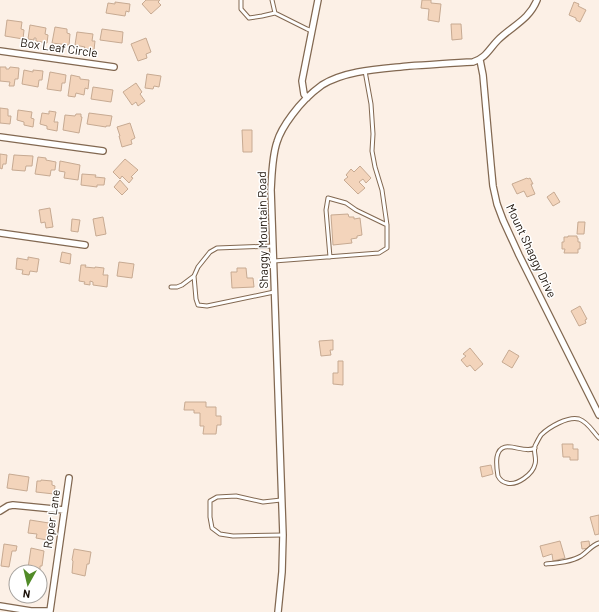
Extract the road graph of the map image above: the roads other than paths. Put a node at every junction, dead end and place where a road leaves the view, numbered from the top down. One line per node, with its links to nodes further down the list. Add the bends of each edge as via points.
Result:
1 (241, 0): 5 (lane, via 241,9 249,18)
2 (272, 0): 5 (lane)
3 (317, 0): 6 (street)
4 (537, 0): 8 (street, via 526,18 499,39)
5 (275, 13): 6 (lane)
6 (312, 31): 11 (street, via 302,81)
7 (0, 51): 9 (street, Box Leaf Circle)
8 (480, 60): 10 (street, Shaggy Mountain Road); 23 (street, Mount Shaggy Drive, via 493,186 503,220)
9 (114, 67)
10 (365, 71): 11 (street, Shaggy Mountain Road, via 323,84); 14 (lane, via 371,104 372,151 382,190)
11 (307, 98): 17 (street, Shaggy Mountain Road, via 286,123 274,155 271,190)
12 (0, 137): 13 (street)
13 (103, 151)
14 (387, 225): 18 (lane, via 387,248 379,253); 18 (lane, via 346,203 328,198 326,210)
15 (0, 234): 16 (street)
16 (85, 245)
17 (273, 246): 19 (street, Shaggy Mountain Road); 20 (lane, via 218,248 210,252)
18 (330, 257): 19 (lane)
19 (273, 261): 22 (street, Shaggy Mountain Road)
20 (194, 276): 21 (lane, via 182,285); 22 (lane, via 198,305 207,306)
21 (171, 286)
22 (274, 292): 27 (street, Shaggy Mountain Road)
23 (599, 415)
24 (599, 438): 25 (lane, via 580,420 571,418 542,434)
25 (535, 448): 25 (lane, via 528,450 508,446 501,449 497,457 499,479 510,484 526,477 535,465)
26 (69, 478): 28 (street, Roper Lane)
27 (281, 500): 30 (street, Shaggy Mountain Road); 30 (lane, via 263,502 236,496 217,497 210,501 210,517 212,528 220,534)
28 (64, 510): 29 (street, via 13,505); 34 (street, Roper Lane)
29 (0, 511)
30 (283, 534): 35 (street, Shaggy Mountain Road)
31 (599, 543): 32 (lane, via 576,558)
32 (546, 564)
33 (0, 606): 34 (street)
34 (50, 611)
35 (278, 612)

